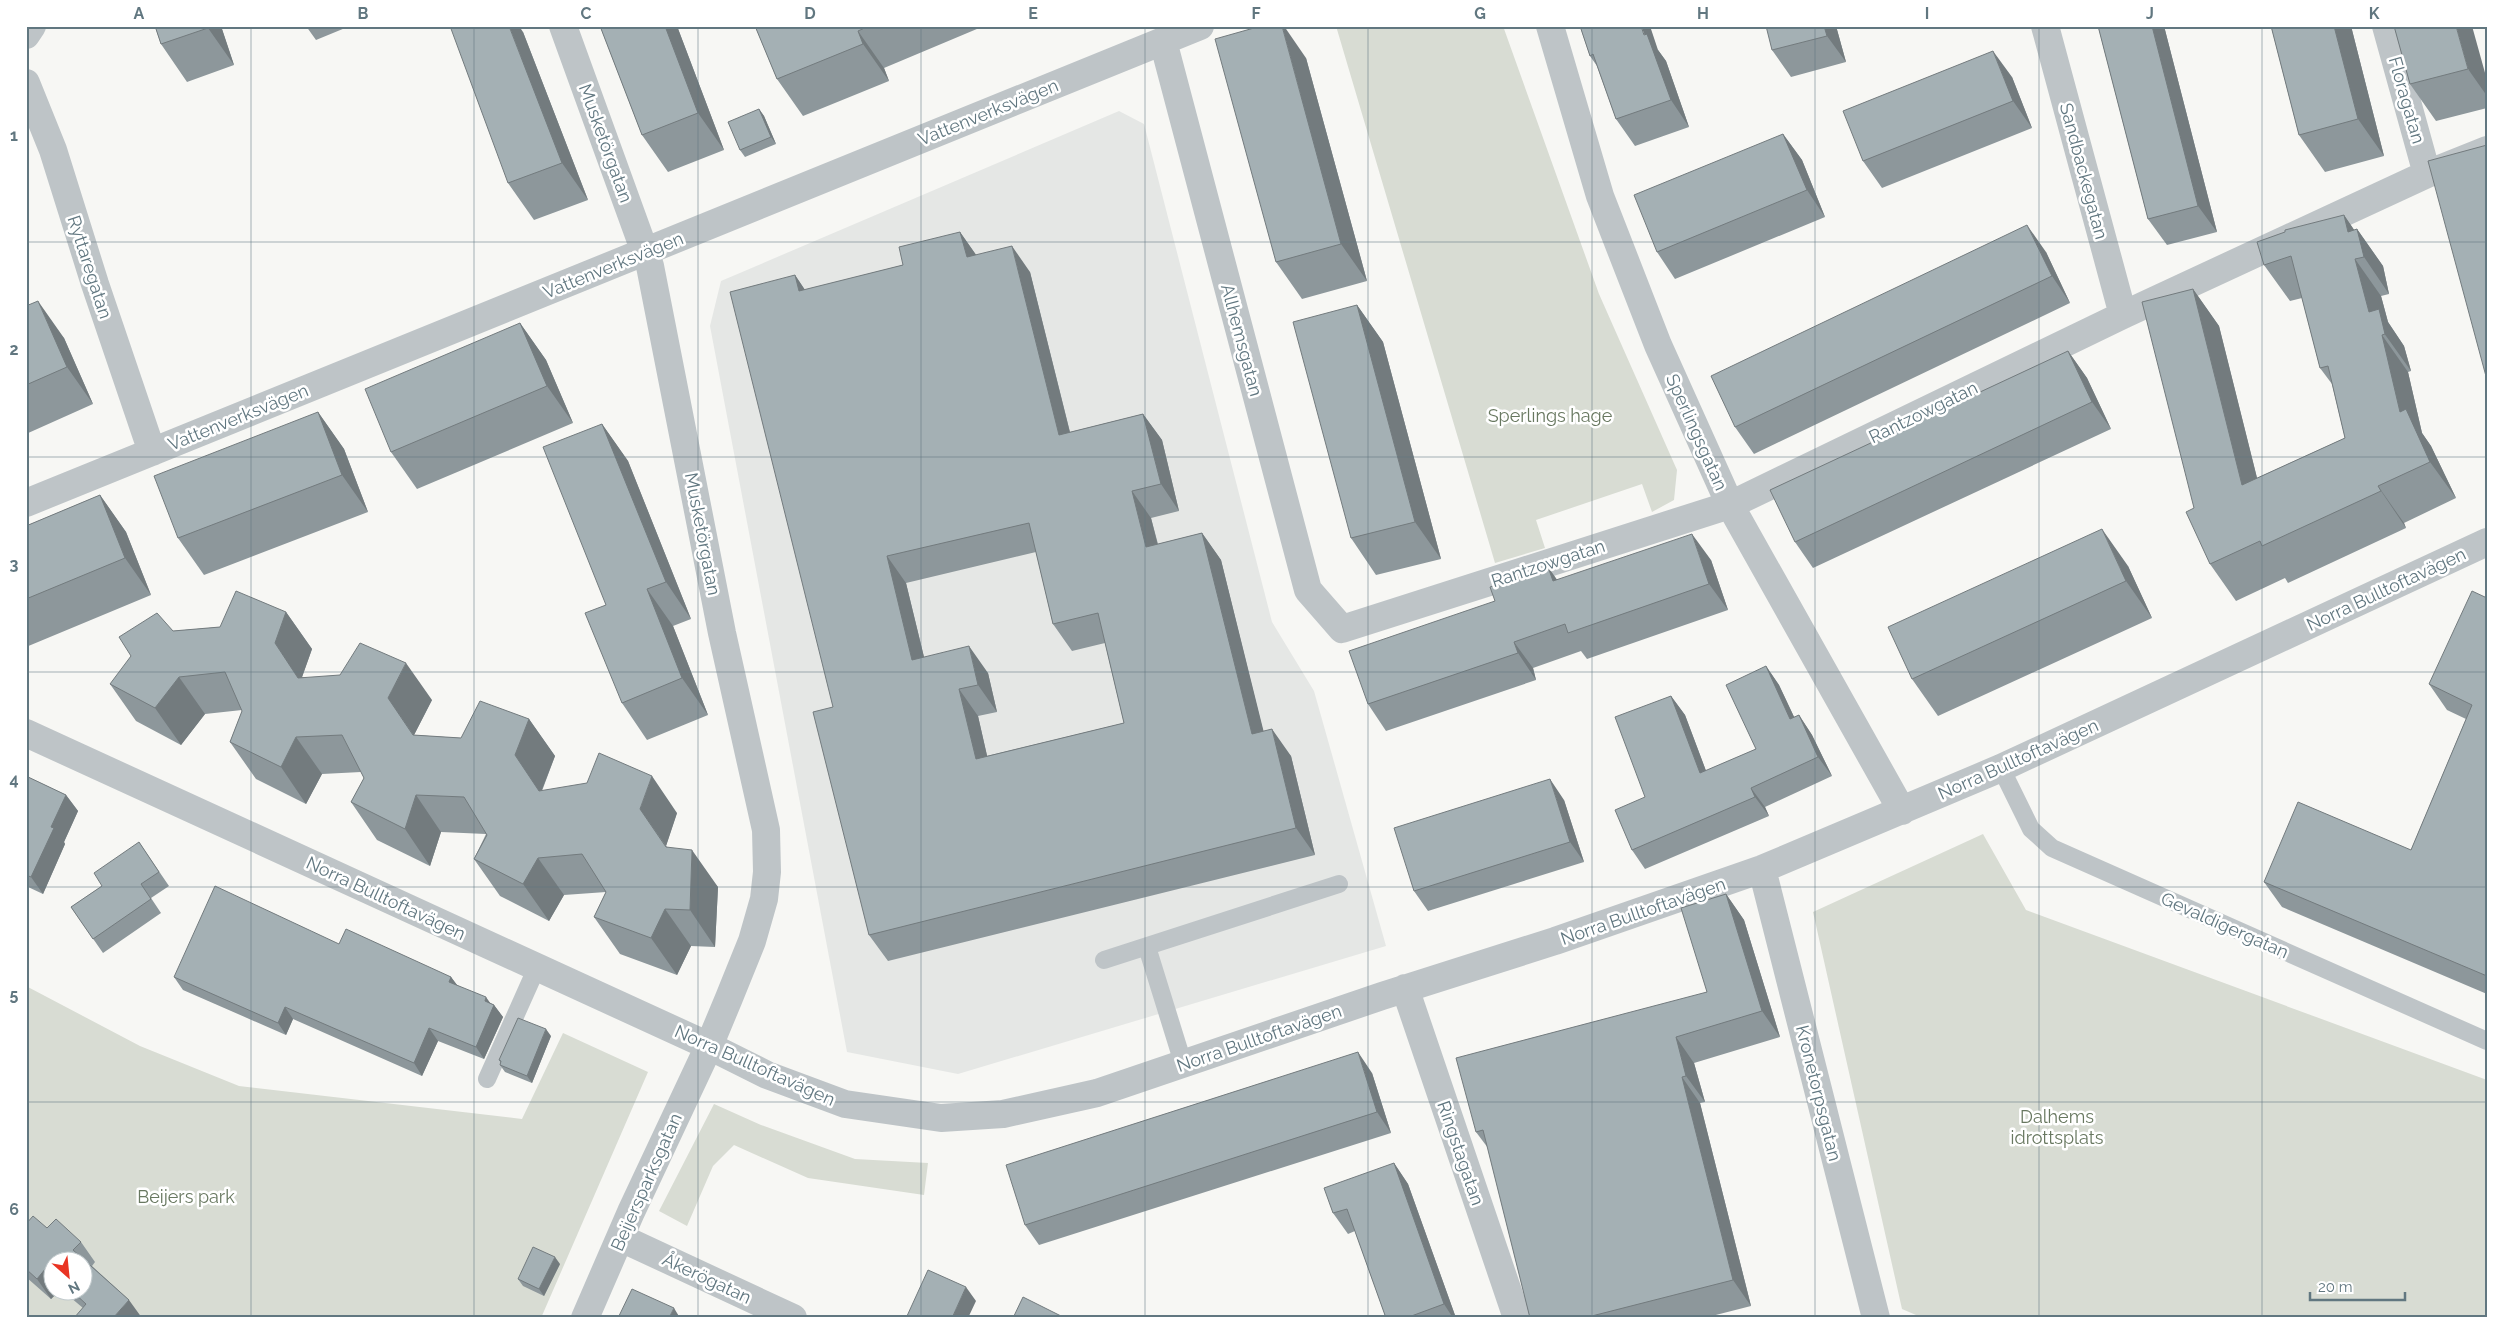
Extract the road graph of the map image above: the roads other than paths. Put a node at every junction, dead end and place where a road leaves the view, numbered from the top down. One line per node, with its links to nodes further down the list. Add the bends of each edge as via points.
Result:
1 (32, 26): 7 (street)
2 (563, 26): 12 (street, Musketörgatan)
3 (1200, 26): 8 (street, Vattenverksvägen)
4 (1550, 26): 16 (street, Sperlingsgatan, via 1604,205 1658,345)
5 (2045, 26): 13 (street, Sandbackegatan)
6 (2386, 26): 11 (street, Floragatan)
7 (26, 35)
8 (1163, 41): 12 (street, Vattenverksvägen); 18 (street, Allhemsgatan, via 1308,590)
9 (26, 83): 14 (street, Ryttaregatan, via 53,150)
10 (2487, 150): 11 (street, Rantzowgatan)
11 (2427, 174): 13 (street, Rantzowgatan)
12 (647, 251): 14 (street, Vattenverksvägen); 29 (street, Musketörgatan, via 722,633 766,830 764,899 752,941)
13 (2123, 315): 16 (street, Rantzowgatan)
14 (152, 452): 15 (street, Vattenverksvägen)
15 (26, 503)
16 (1730, 505): 18 (street, Rantzowgatan); 21 (street, Sperlingsgatan)
17 (2487, 542): 20 (street, Norra Bulltoftavägen)
18 (1342, 629)
19 (26, 733): 26 (street, Norra Bulltoftavägen)
20 (2002, 768): 21 (street, Norra Bulltoftavägen); 28 (lane, Gevaldigergatan, via 2032,829 2052,848)
21 (1902, 811): 22 (street, Norra Bulltoftavägen)
22 (1762, 870): 27 (street, Norra Bulltoftavägen, via 1555,941); 36 (street, Kronetorpsgatan)
23 (1339, 884): 24 (lane)
24 (1147, 947): 25 (lane); 30 (lane)
25 (1104, 960)
26 (537, 967): 29 (street, Norra Bulltoftavägen); 31 (lane)
27 (1389, 989): 30 (street, Norra Bulltoftavägen); 35 (street, Ringstagatan)
28 (2487, 1041)
29 (709, 1046): 30 (street, Norra Bulltoftavägen, via 767,1075 845,1104 941,1118 1003,1114 1097,1093); 32 (street, Beijersparksgatan)
30 (1183, 1063)
31 (487, 1079)
32 (621, 1238): 33 (street, Beijersparksgatan); 34 (street, Åkerögatan)
33 (585, 1318)
34 (793, 1318)
35 (1517, 1318)
36 (1876, 1318)

